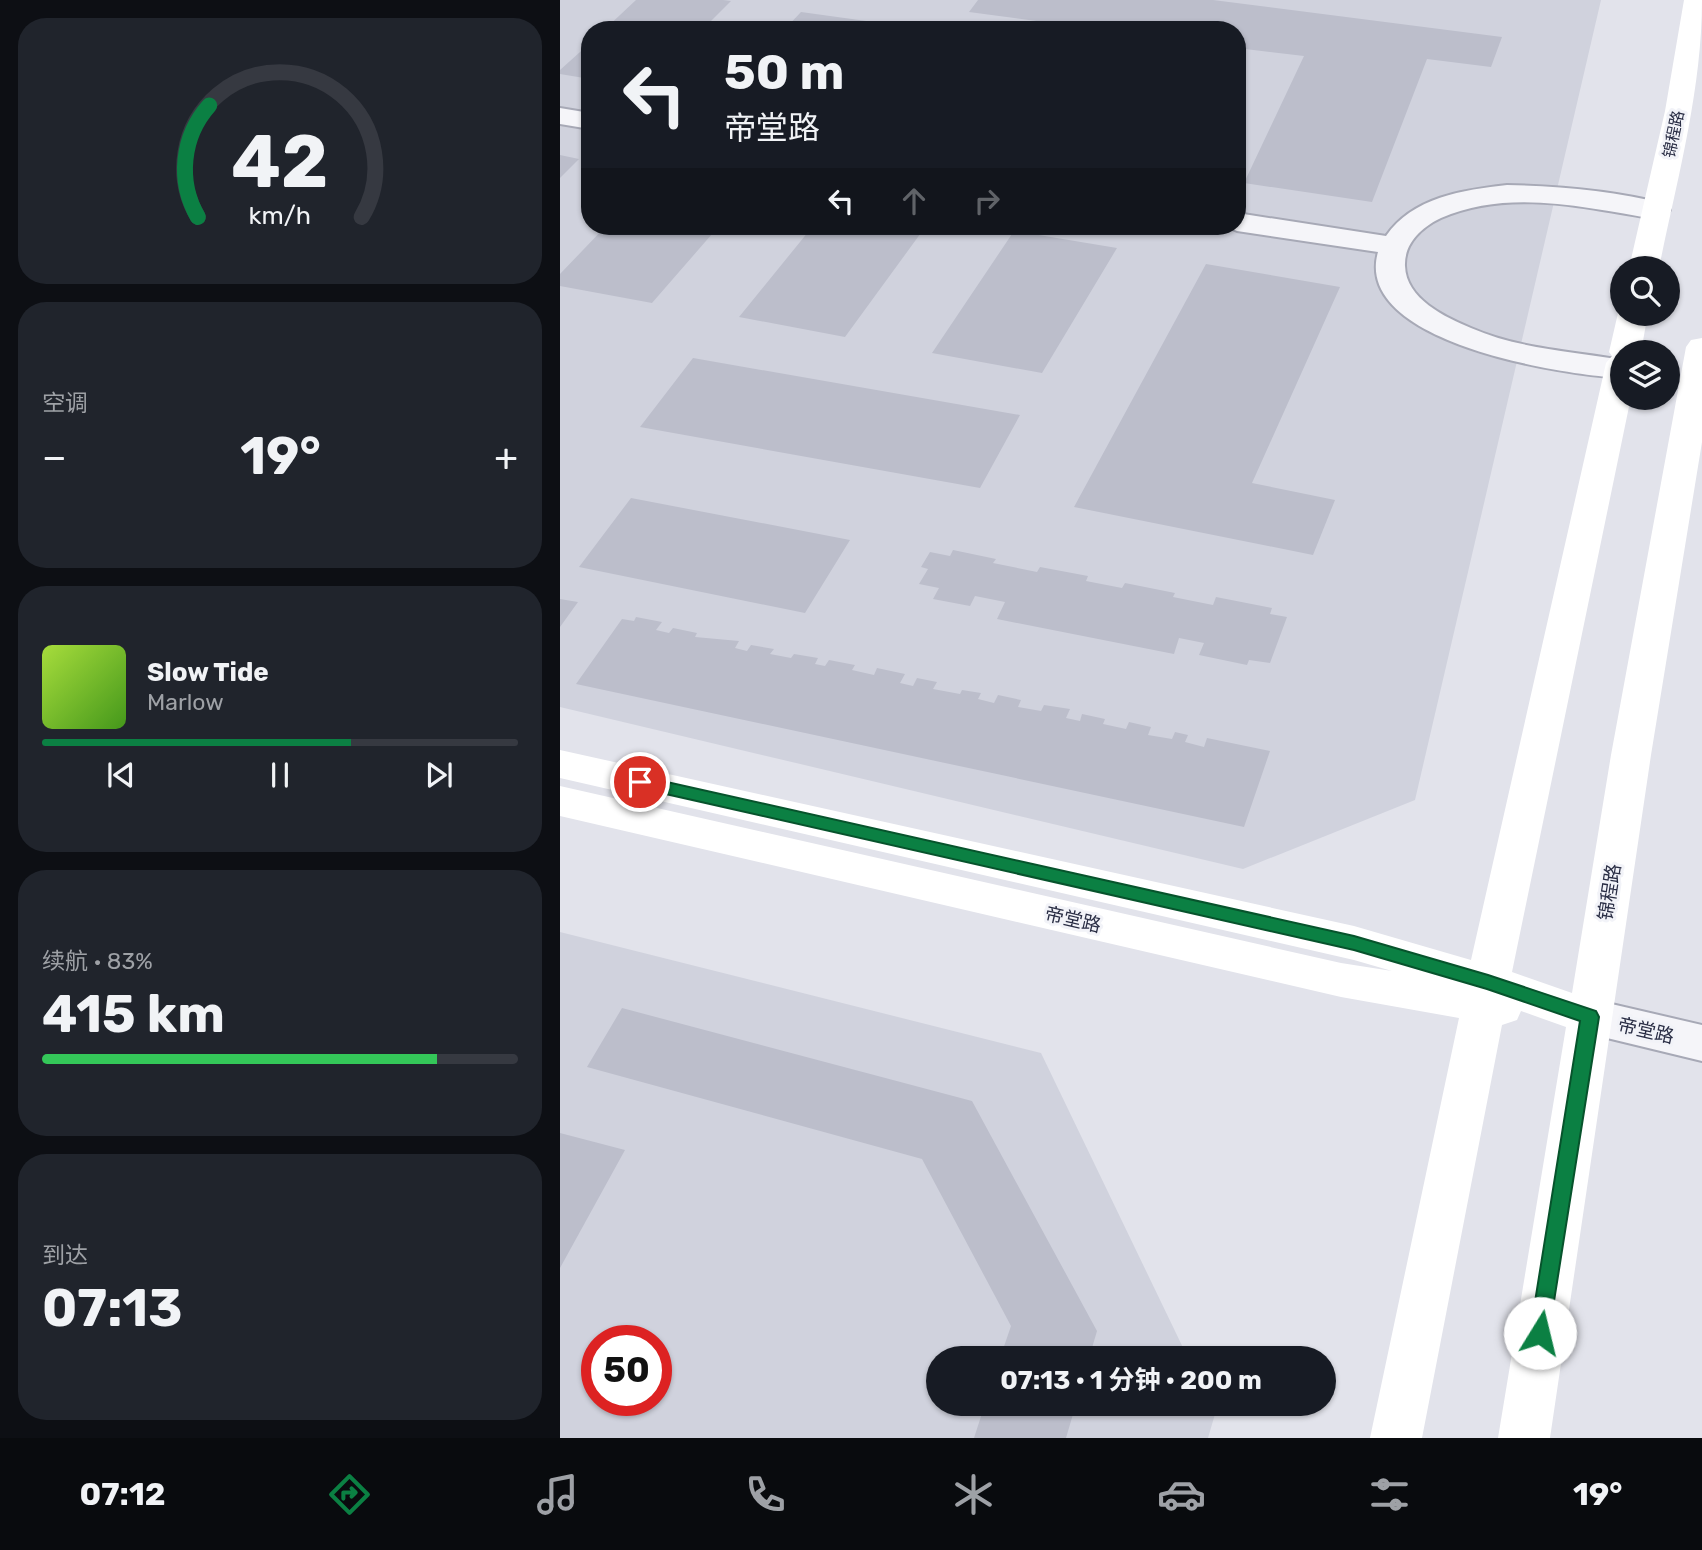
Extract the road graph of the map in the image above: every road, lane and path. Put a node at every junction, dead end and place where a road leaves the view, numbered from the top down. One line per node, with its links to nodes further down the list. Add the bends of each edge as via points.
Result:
1 (1696, 0): 4 (main road, 锦程路)
2 (560, 116): 3 (street)
3 (581, 120)
4 (1656, 210): 6 (street, via 1531,194 1492,195 1438,207 1412,222); 7 (main road, 锦程路)
5 (1246, 223): 6 (street)
6 (1394, 246): 9 (street, via 1390,264 1398,288 1420,313 1440,326 1505,349)
7 (1646, 256)
8 (1702, 347): 14 (main road, 锦程路)
9 (1610, 360)
10 (1612, 410): 13 (main road)
11 (560, 764): 13 (main road, 帝堂路, via 1354,943)
12 (560, 801): 13 (main road, 帝堂路, via 1341,981)
13 (1486, 994): 14 (main road, 帝堂路); 16 (main road)
14 (1590, 1017): 15 (street, 帝堂路); 17 (main road, 锦程路)
15 (1702, 1043)
16 (1396, 1438)
17 (1524, 1438)

